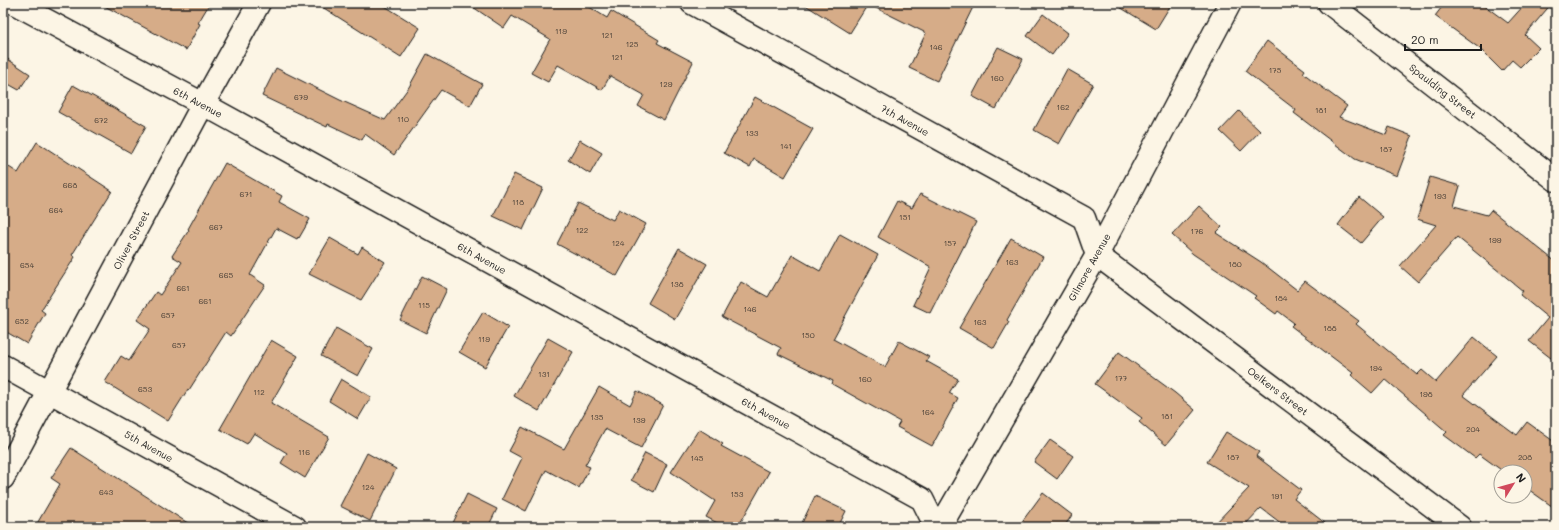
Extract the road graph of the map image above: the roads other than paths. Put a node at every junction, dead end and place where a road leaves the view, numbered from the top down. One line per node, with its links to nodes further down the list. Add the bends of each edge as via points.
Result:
1 (14, 3): 6 (street, 6th Avenue)
2 (259, 3): 6 (street, Oliver Street)
3 (692, 3): 8 (street, 7th Avenue, via 1084,218)
4 (1230, 3): 8 (street, Gilmore Avenue)
5 (1329, 3): 7 (street, Spaulding Street)
6 (203, 104): 10 (street, Oliver Street); 13 (street, 6th Avenue, via 922,499)
7 (1556, 180)
8 (1097, 255): 14 (street, Gilmore Avenue); 15 (street, Oelkers Street)
9 (3, 366): 10 (street, 5th Avenue)
10 (50, 392): 11 (street, Oliver Street); 12 (street, 5th Avenue)
11 (3, 478)
12 (295, 527)
13 (936, 527)
14 (940, 527)
15 (1460, 527)

